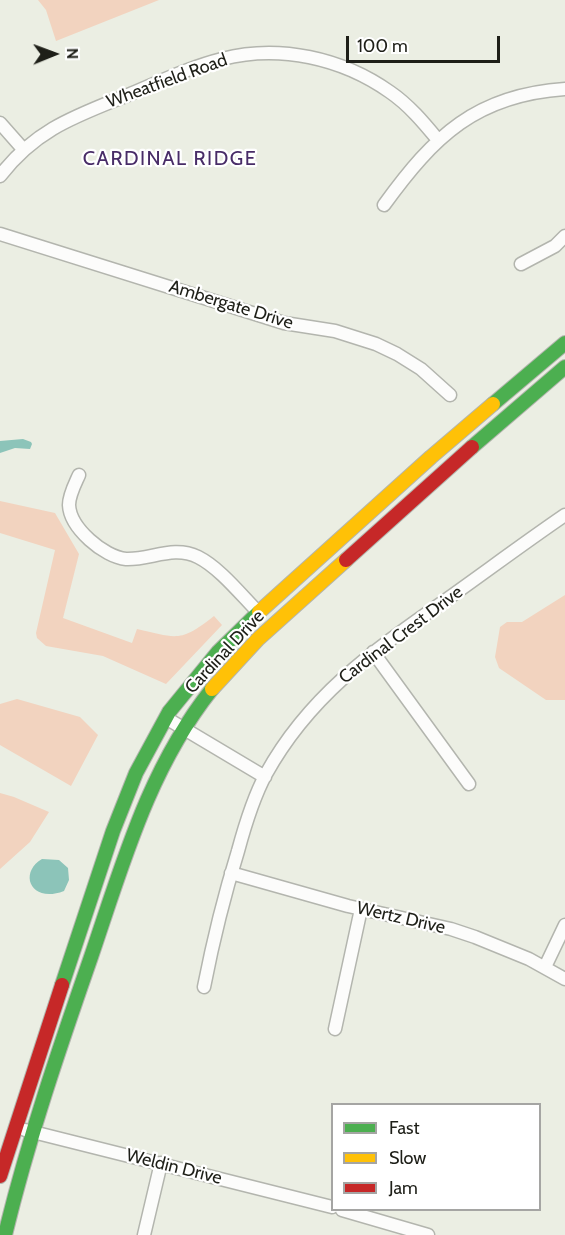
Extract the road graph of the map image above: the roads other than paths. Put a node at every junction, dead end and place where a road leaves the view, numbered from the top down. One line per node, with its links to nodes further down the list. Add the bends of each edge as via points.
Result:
1 (565, 89): 3 (street, via 498,102 457,123)
2 (0, 123): 4 (street)
3 (438, 140): 4 (street, Wheatfield Road, via 391,93 358,74 313,58 272,53 203,64 80,114); 6 (street)
4 (23, 149): 5 (street, Wheatfield Road)
5 (0, 176)
6 (384, 205)
7 (0, 234): 12 (street, Ambergate Drive, via 284,323 335,331 376,344 421,369)
8 (565, 236): 9 (street, via 555,246)
9 (521, 264)
10 (565, 343): 15 (main road, Cardinal Drive, via 430,457)
11 (565, 367): 18 (main road, Cardinal Drive, via 255,642 214,686)
12 (450, 395)
13 (79, 475): 15 (street, via 69,500 71,514 84,535 110,555 137,559 173,552 198,557)
14 (565, 515): 16 (street, Cardinal Crest Drive)
15 (259, 613): 17 (main road, Cardinal Drive, via 194,678)
16 (373, 652): 19 (street, Cardinal Crest Drive, via 306,716); 20 (street)
17 (166, 717): 18 (street); 28 (main road, Cardinal Drive, via 136,773 119,816)
18 (183, 728): 19 (street); 29 (main road, Cardinal Drive, via 139,815)
19 (265, 777): 21 (street, Cardinal Crest Drive)
20 (469, 784)
21 (231, 873): 22 (street, Wertz Drive); 26 (street, Cardinal Crest Drive)
22 (361, 909): 24 (street, Wertz Drive, via 467,934); 27 (street)
23 (565, 925): 24 (street)
24 (545, 967): 25 (street, Wertz Drive)
25 (565, 979)
26 (204, 987)
27 (335, 1029)
28 (15, 1127): 29 (street, Weldin Drive); 31 (main road, Cardinal Drive)
29 (32, 1132): 30 (street, Weldin Drive); 34 (main road, Cardinal Drive)
30 (161, 1163): 32 (street, Weldin Drive); 35 (street)
31 (0, 1176)
32 (331, 1206)
33 (349, 1211): 36 (street)
34 (5, 1235)
35 (144, 1235)
36 (428, 1235)

